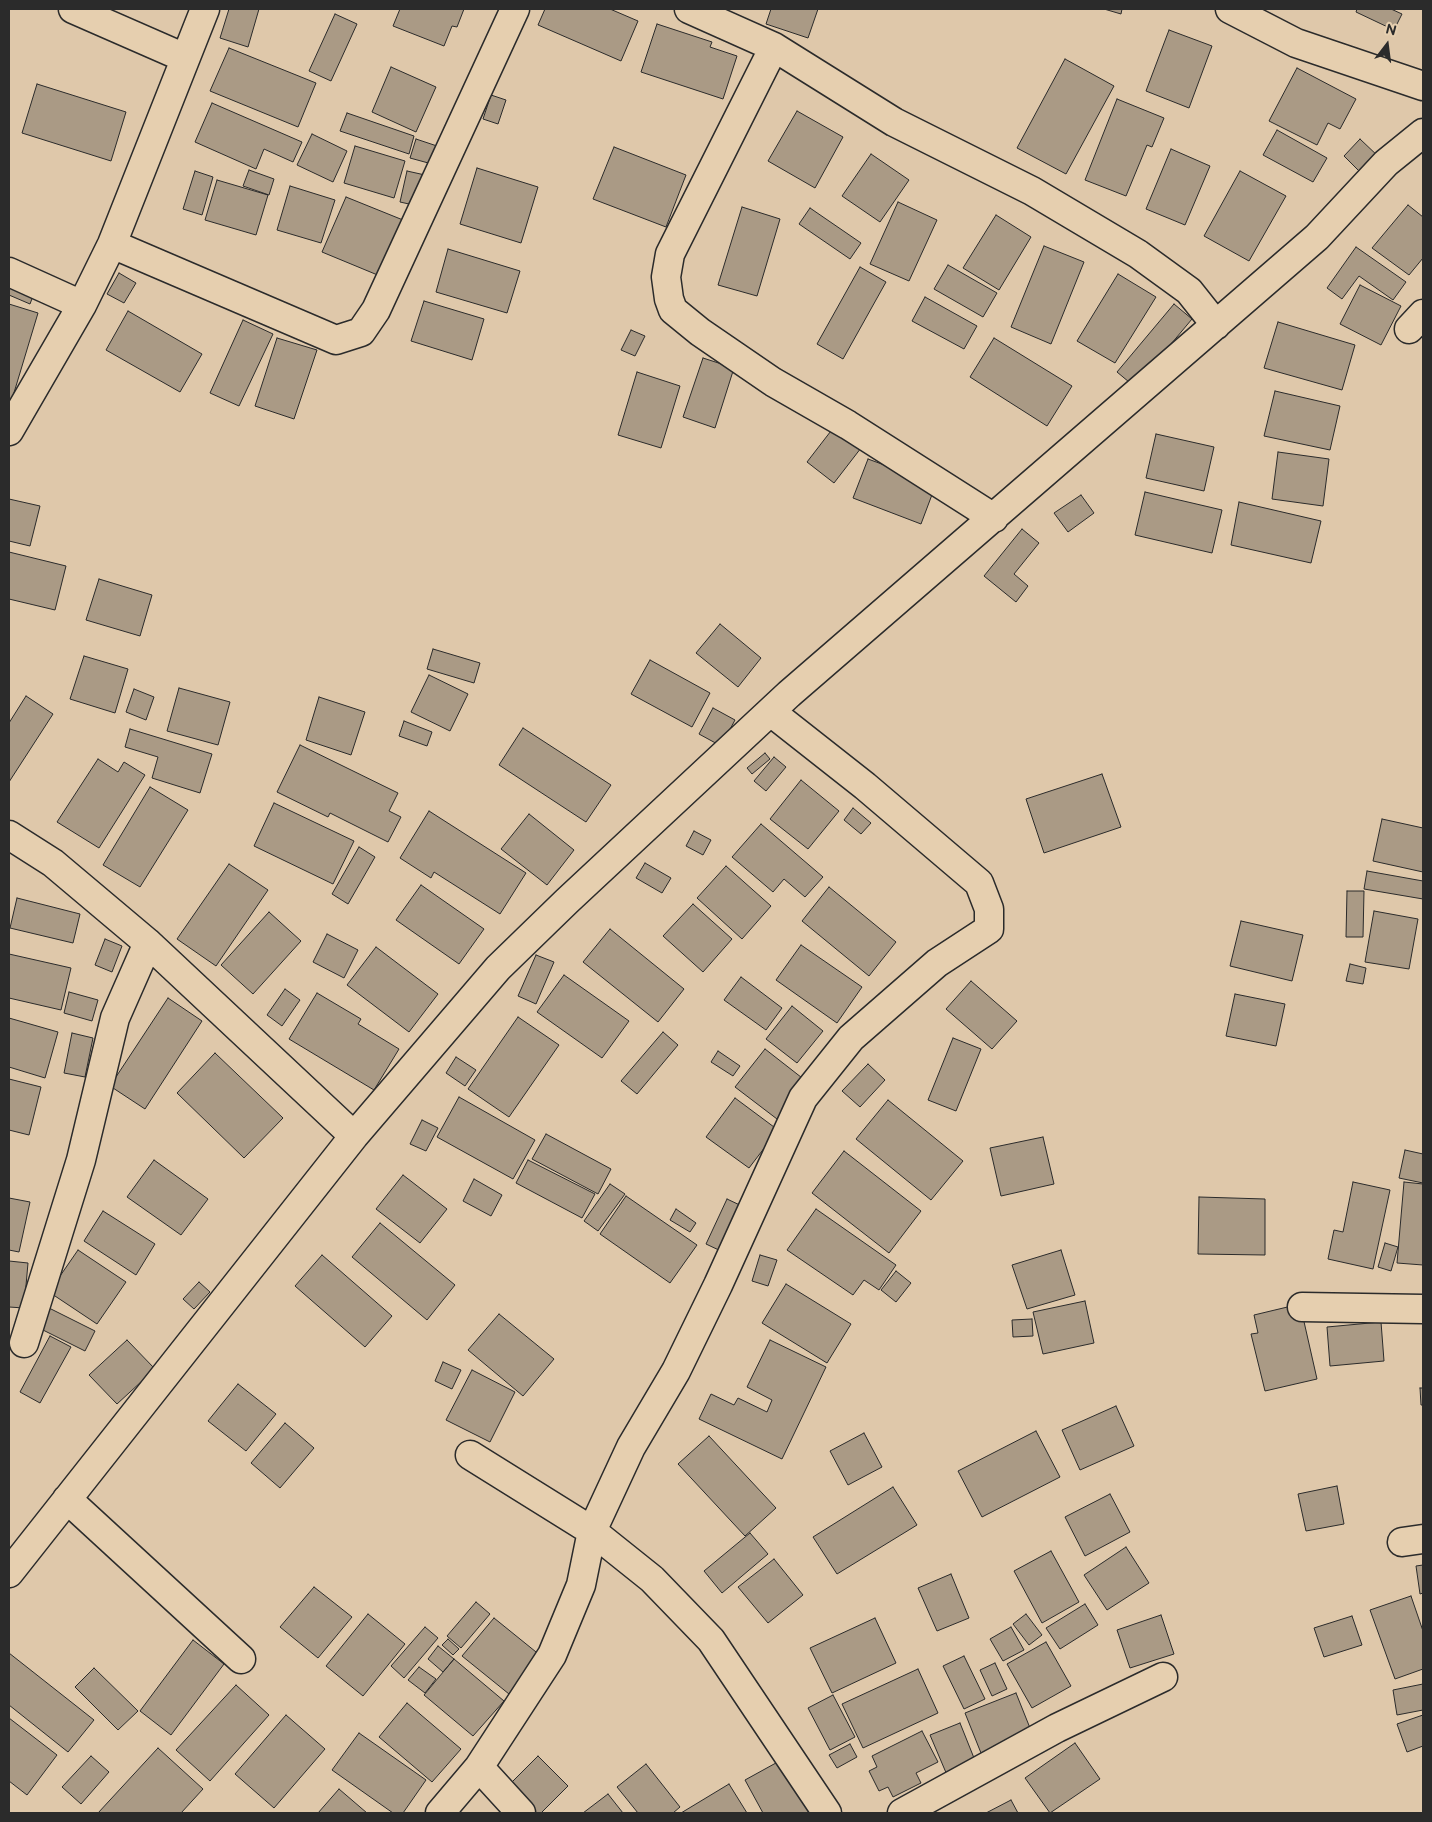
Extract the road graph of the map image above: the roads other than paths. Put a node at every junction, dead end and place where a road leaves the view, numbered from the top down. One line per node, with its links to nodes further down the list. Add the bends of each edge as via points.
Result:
1 (73, 9): 7 (street)
2 (206, 9): 7 (street)
3 (515, 9): 10 (street, via 376,310 361,332 336,340)
4 (689, 9): 6 (street)
5 (1230, 9): 8 (street, via 1296,43)
6 (774, 47): 13 (street, via 894,122 1032,191 1138,254 1189,291); 15 (street, via 670,254 666,277 672,310 773,382 848,425)
7 (185, 58): 10 (street)
8 (1423, 86)
9 (1423, 133): 13 (street, via 1386,163 1317,238)
10 (112, 244): 12 (street)
11 (9, 272): 12 (street)
12 (82, 305): 14 (street)
13 (1216, 325): 15 (street)
14 (9, 431)
15 (994, 518): 16 (street)
16 (771, 712): 19 (street, via 498,968); 25 (street, via 865,786 979,883 989,909 989,929 938,963 851,1038 803,1098 718,1285 676,1371 631,1447)
17 (9, 835): 18 (street, via 53,863)
18 (148, 943): 19 (street); 22 (street, via 116,1018 81,1160)
19 (354, 1136): 24 (street)
20 (1302, 1307): 21 (street)
21 (1423, 1309)
22 (24, 1343)
23 (470, 1455): 25 (street)
24 (67, 1499): 26 (street); 27 (street)
25 (592, 1531): 29 (street, via 581,1585 552,1655); 32 (street, via 652,1579 711,1640)
26 (9, 1573)
27 (241, 1659)
28 (1163, 1677): 33 (street, via 1057,1728)
29 (479, 1767): 30 (street); 31 (street)
30 (440, 1813)
31 (521, 1813)
32 (827, 1813)
33 (902, 1813)

